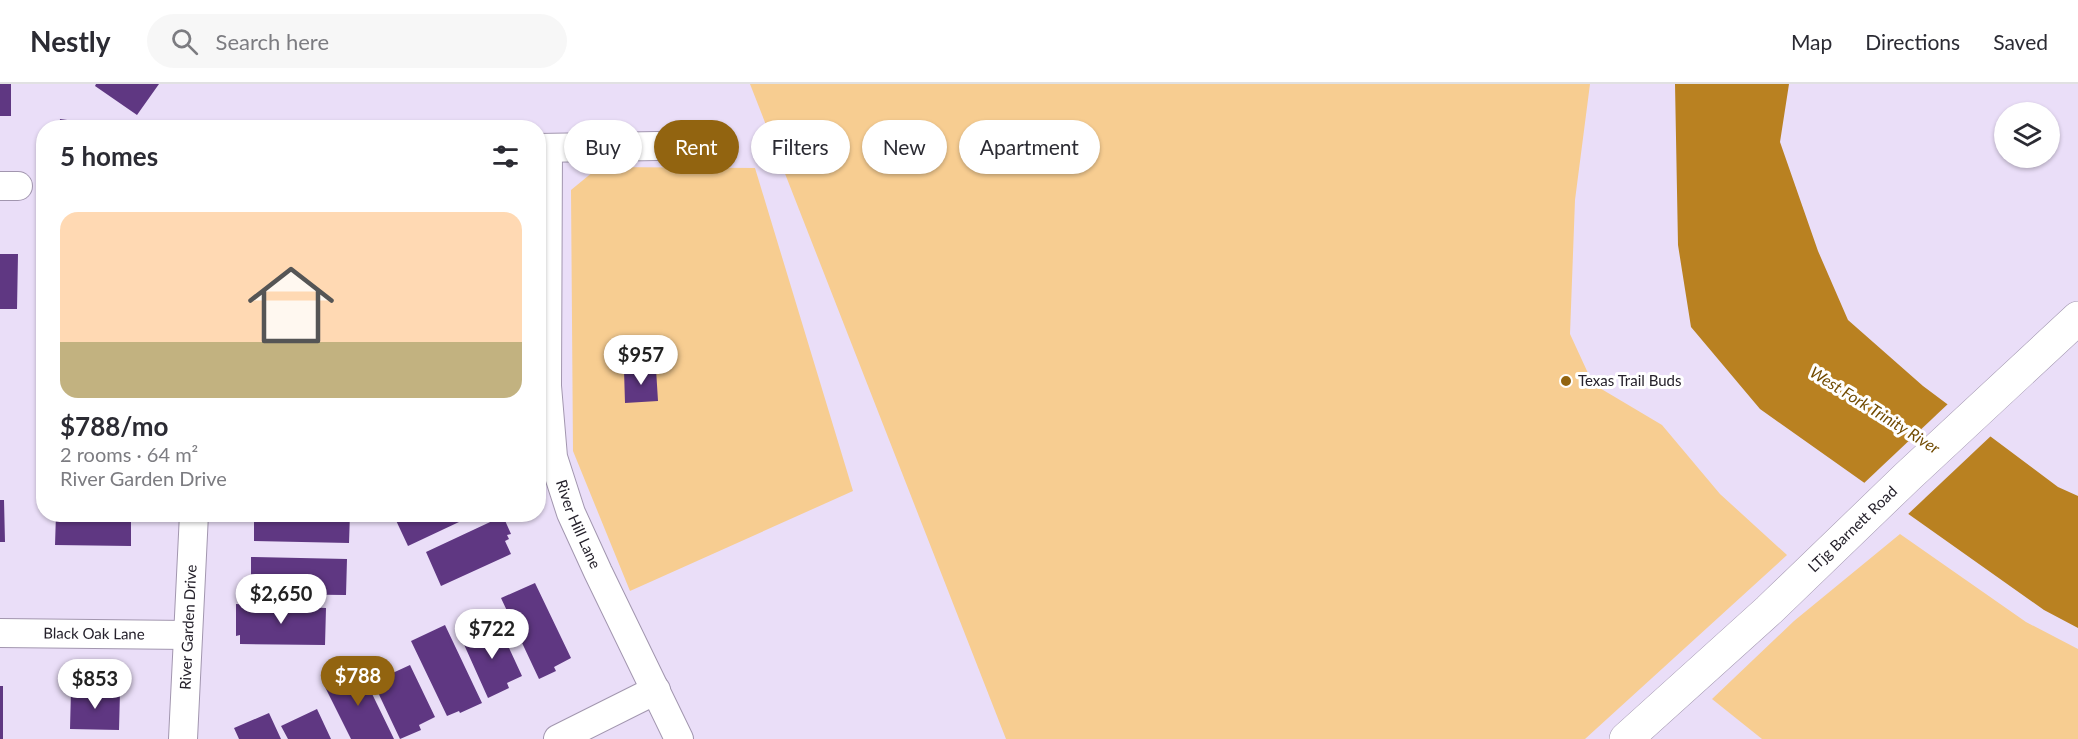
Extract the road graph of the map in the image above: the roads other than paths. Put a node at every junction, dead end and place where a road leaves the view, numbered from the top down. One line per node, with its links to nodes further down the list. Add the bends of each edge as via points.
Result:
1 (654, 146): 2 (street)
2 (546, 148)
3 (2078, 318): 12 (street, LTjg Barnett Road, via 1769,610)
4 (546, 326): 8 (street, River Hill Lane, via 554,457 571,513)
5 (194, 522): 7 (street, River Garden Drive)
6 (0, 633): 7 (street, Black Oak Lane)
7 (189, 635): 9 (street, River Garden Drive)
8 (656, 690): 10 (street); 11 (street, River Hill Lane)
9 (183, 739)
10 (558, 739)
11 (679, 739)
12 (1626, 739)

